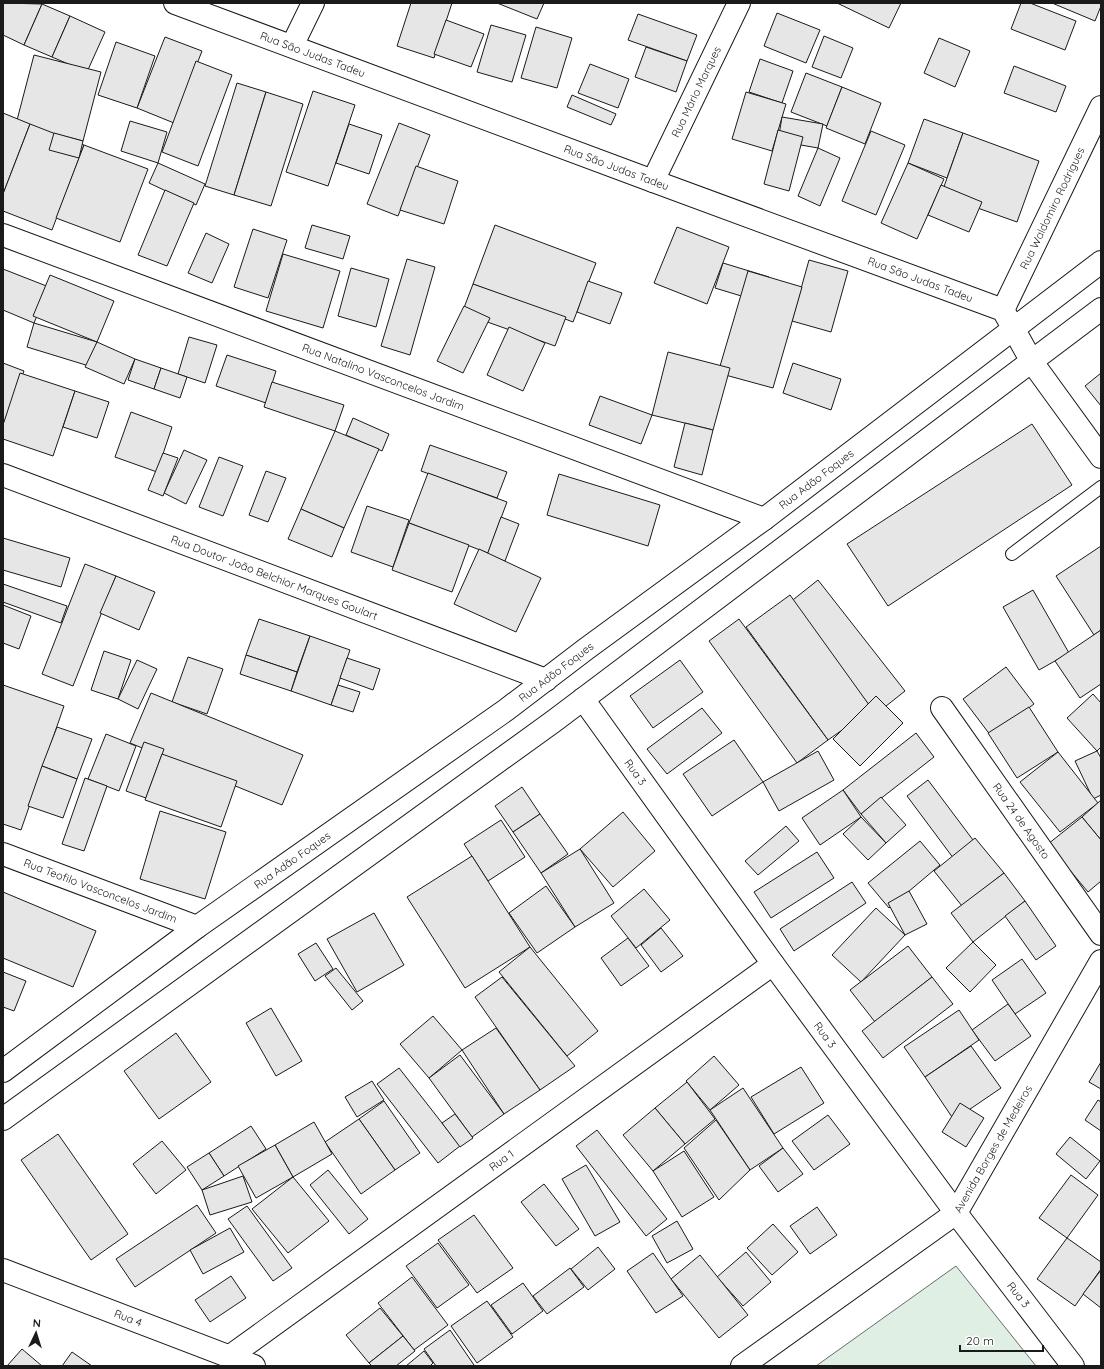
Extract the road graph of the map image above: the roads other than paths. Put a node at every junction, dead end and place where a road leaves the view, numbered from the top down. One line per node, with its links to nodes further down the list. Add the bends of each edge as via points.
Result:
1 (175, 3): 4 (street, Rua São Judas Tadeu)
2 (313, 3): 4 (street)
3 (739, 3): 6 (street, Rua Mário Marques)
4 (292, 46): 6 (street, Rua São Judas Tadeu)
5 (1101, 107): 10 (street, Rua Waldomiro Rodrigues)
6 (653, 181): 10 (street, Rua São Judas Tadeu)
7 (3, 235): 15 (street, Rua Natalino Vasconcelos Jardim)
8 (1101, 262): 10 (street, Rua Adão Foques)
9 (1101, 310): 11 (street)
10 (1008, 319): 11 (street); 15 (street, Rua Adão Foques)
11 (1032, 362): 12 (street); 18 (street)
12 (1101, 457)
13 (3, 474): 17 (street, Rua Doutor João Belchior Marques Goulart)
14 (1101, 487): 16 (lane)
15 (764, 519): 17 (street, Rua Adão Foques)
16 (1012, 554)
17 (546, 680): 21 (street, Rua Adão Foques)
18 (583, 699): 24 (street, Rua 3); 26 (street)
19 (942, 708): 22 (street, Rua 24 de Agosto)
20 (3, 854): 21 (street, Rua Teofilo Vasconcelos Jardim)
21 (197, 928): 25 (street, Rua Adão Foques)
22 (1101, 934)
23 (1101, 961): 27 (street, Avenida Borges de Medeiros)
24 (774, 964): 27 (street, Rua 3); 29 (street, Rua 1)
25 (3, 1072)
26 (3, 1119)
27 (956, 1213): 31 (street, Avenida Borges de Medeiros); 32 (street, Rua 3)
28 (3, 1270): 29 (street, Rua 4)
29 (228, 1357): 30 (street, Rua 4)
30 (254, 1366)
31 (742, 1366)
32 (1074, 1366)

